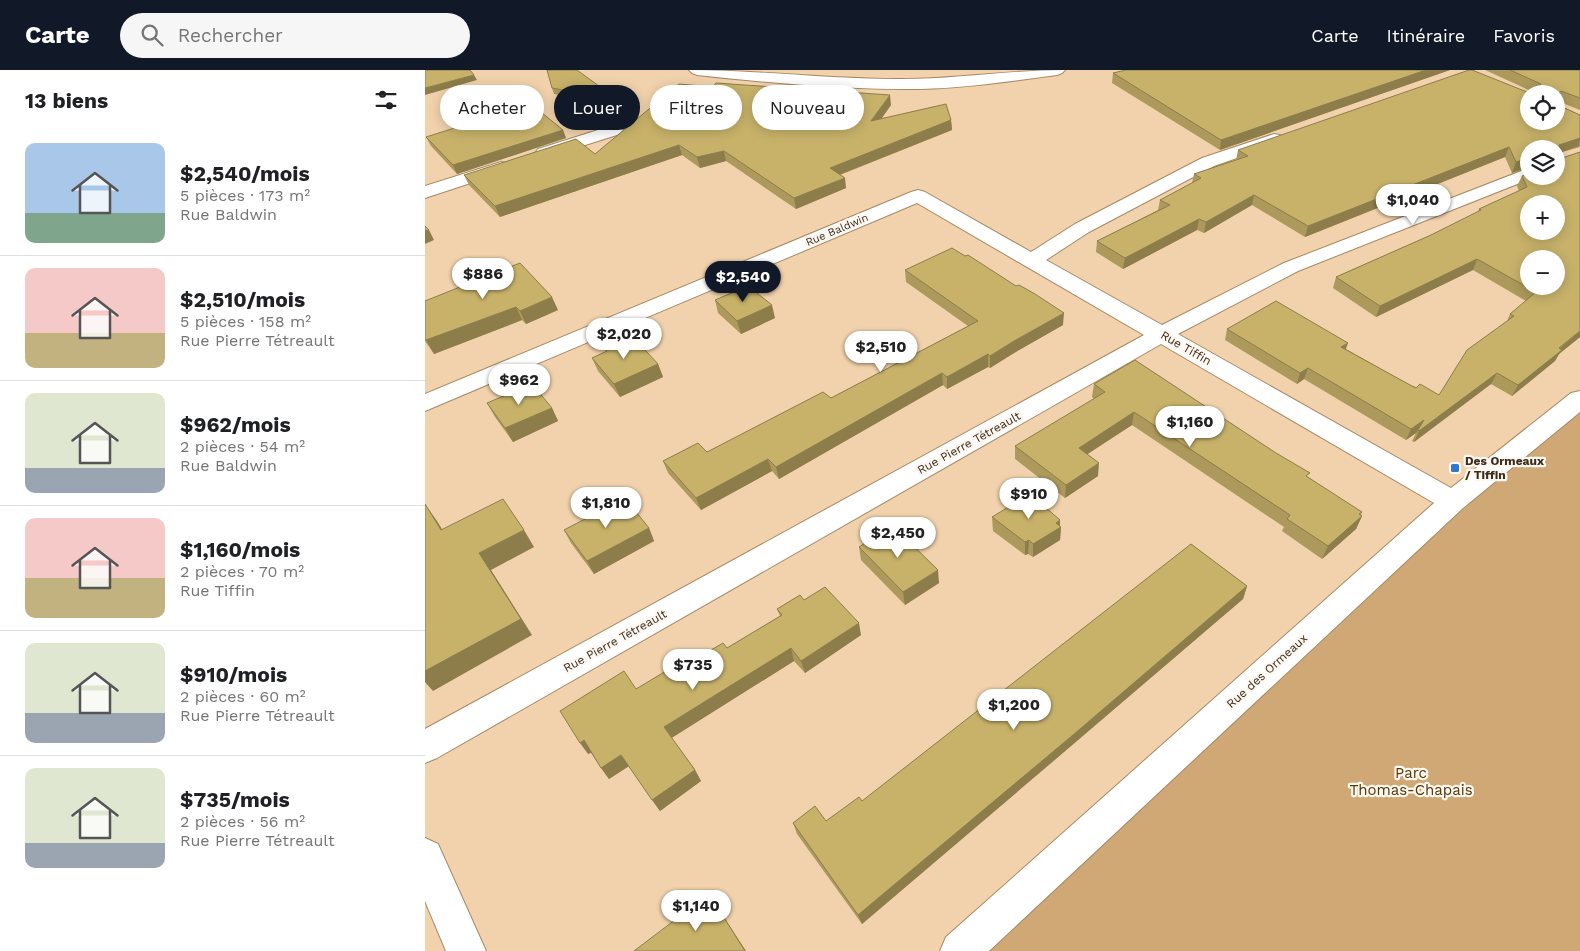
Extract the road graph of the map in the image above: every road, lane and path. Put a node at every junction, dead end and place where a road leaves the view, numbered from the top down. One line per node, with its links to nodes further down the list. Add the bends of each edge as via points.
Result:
1 (697, 70): 2 (street, via 779,80 921,84)
2 (1057, 70)
3 (614, 130): 6 (street)
4 (1291, 133): 8 (street, via 1208,162 1082,228)
5 (1520, 177): 9 (street, Rue Pierre Tétreault, via 1291,267)
6 (425, 192)
7 (918, 196): 8 (street, Rue Tiffin); 11 (street, Rue Baldwin)
8 (1030, 261): 9 (street, Rue Tiffin)
9 (1162, 334): 12 (street, Rue Tiffin); 13 (street, Rue Pierre Tétreault)
10 (1580, 399): 12 (street, Rue des Ormeaux)
11 (425, 403)
12 (1453, 501): 16 (street, Rue des Ormeaux)
13 (425, 747)
14 (425, 857): 15 (street)
15 (466, 951)
16 (959, 951)

